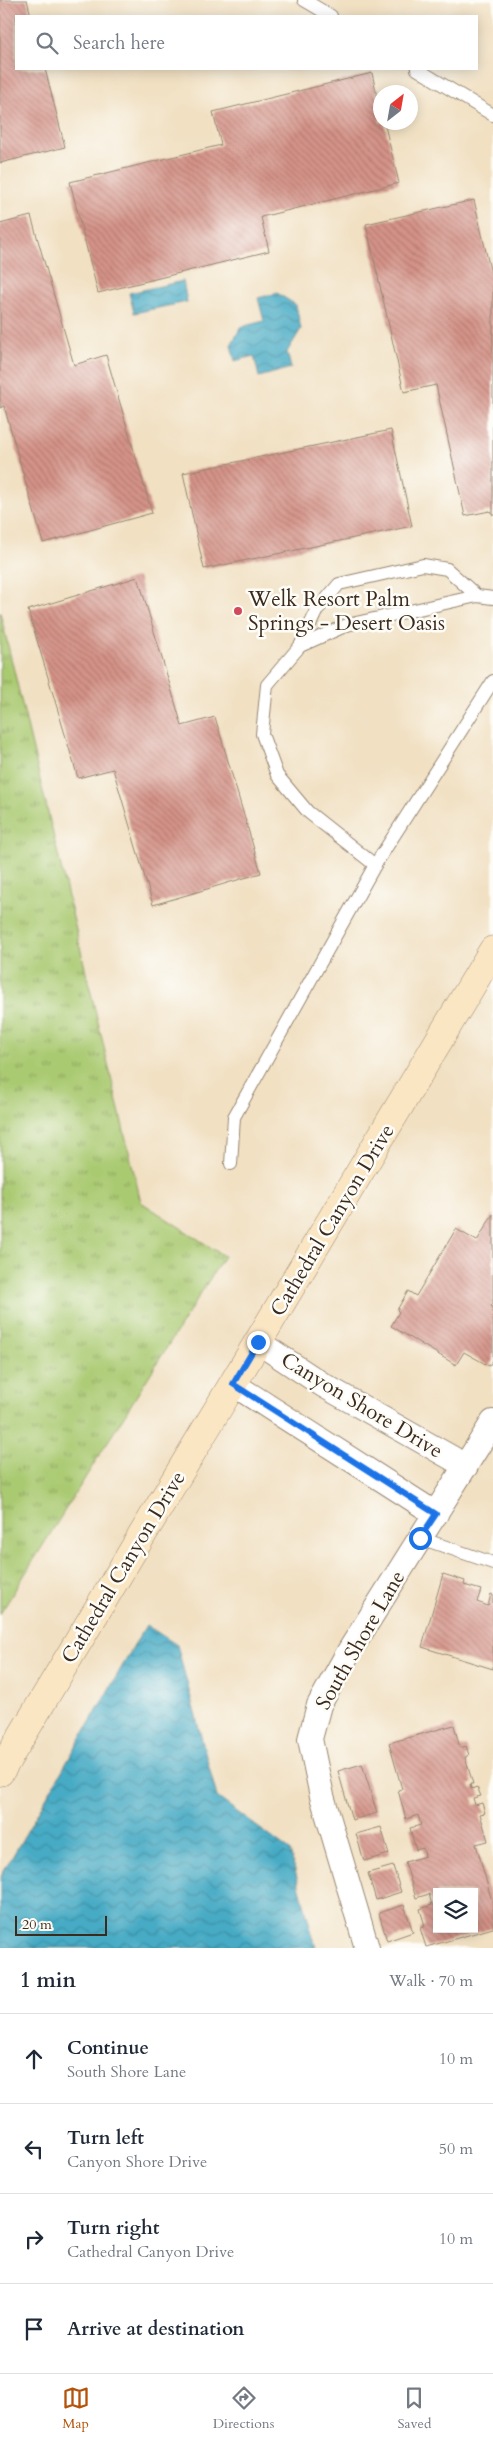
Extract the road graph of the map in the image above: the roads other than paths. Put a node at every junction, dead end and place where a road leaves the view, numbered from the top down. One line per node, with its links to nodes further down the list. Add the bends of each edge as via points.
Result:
1 (304, 0): 2 (lane)
2 (329, 15)
3 (419, 70): 4 (lane)
4 (493, 115)
5 (477, 596): 6 (lane); 7 (lane, via 347,625); 7 (lane, via 447,569 423,565 339,584 317,610)
6 (493, 598)
7 (300, 646): 9 (lane, via 267,685 262,734 277,775 308,812)
8 (493, 681): 9 (lane)
9 (376, 865): 11 (lane, via 234,1117)
10 (493, 950): 12 (street, Cathedral Canyon Drive)
11 (231, 1164)
12 (258, 1342): 13 (street, Cathedral Canyon Drive); 15 (street, Canyon Shore Drive, via 331,1390)
13 (233, 1384): 16 (street); 19 (street, Cathedral Canyon Drive)
14 (493, 1422): 15 (street, South Shore Lane)
15 (466, 1466): 16 (street, South Shore Lane)
16 (436, 1514): 17 (street, South Shore Lane)
17 (420, 1538): 18 (lane); 20 (street, South Shore Lane, via 348,1653 319,1706 310,1738 322,1796)
18 (493, 1563)
19 (0, 1772)
20 (367, 1948)

